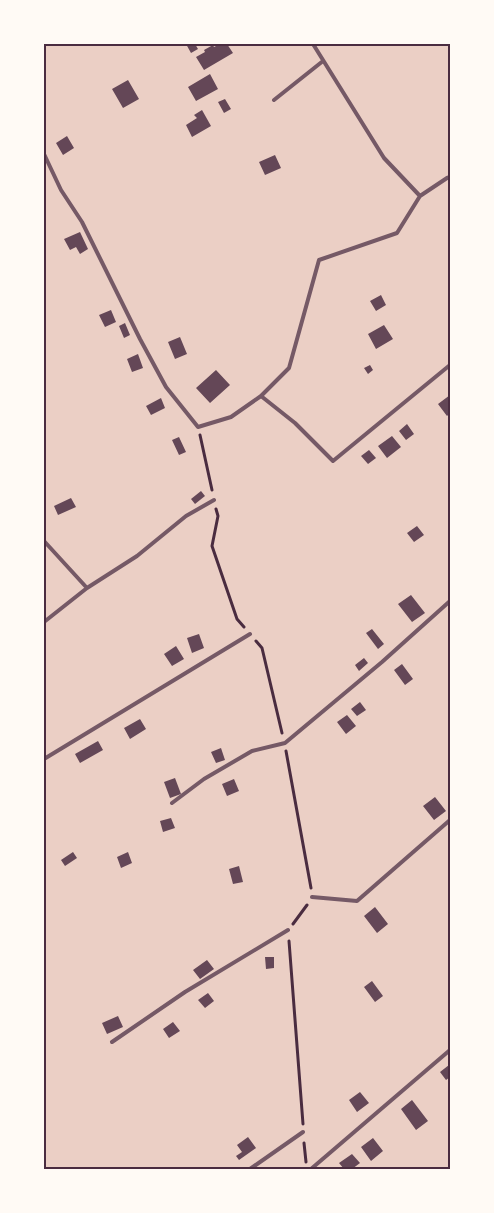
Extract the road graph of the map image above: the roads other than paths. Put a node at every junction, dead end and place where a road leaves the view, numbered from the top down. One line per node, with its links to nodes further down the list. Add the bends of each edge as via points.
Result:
1 (314, 44): 2 (lane)
2 (323, 61): 3 (lane); 6 (lane, via 384,158)
3 (274, 100)
4 (44, 154): 8 (lane, via 166,387 198,427 231,417)
5 (450, 178): 6 (lane)
6 (420, 196): 8 (lane, via 397,233 319,260 289,368)
7 (450, 365): 8 (lane, via 332,461 295,423)
8 (262, 396)
9 (214, 500): 11 (lane, via 186,516 137,556)
10 (44, 541): 11 (lane)
11 (87, 588): 13 (lane)
12 (450, 601): 16 (lane, via 285,743 252,751 204,779)
13 (44, 622)
14 (250, 634): 15 (lane)
15 (44, 759)
16 (172, 803)
17 (450, 820): 18 (lane, via 356,901)
18 (312, 897)
19 (288, 930): 20 (lane, via 185,992)
20 (112, 1042)
21 (450, 1050): 24 (lane)
22 (303, 1132): 23 (lane)
23 (250, 1169)
24 (311, 1169)

